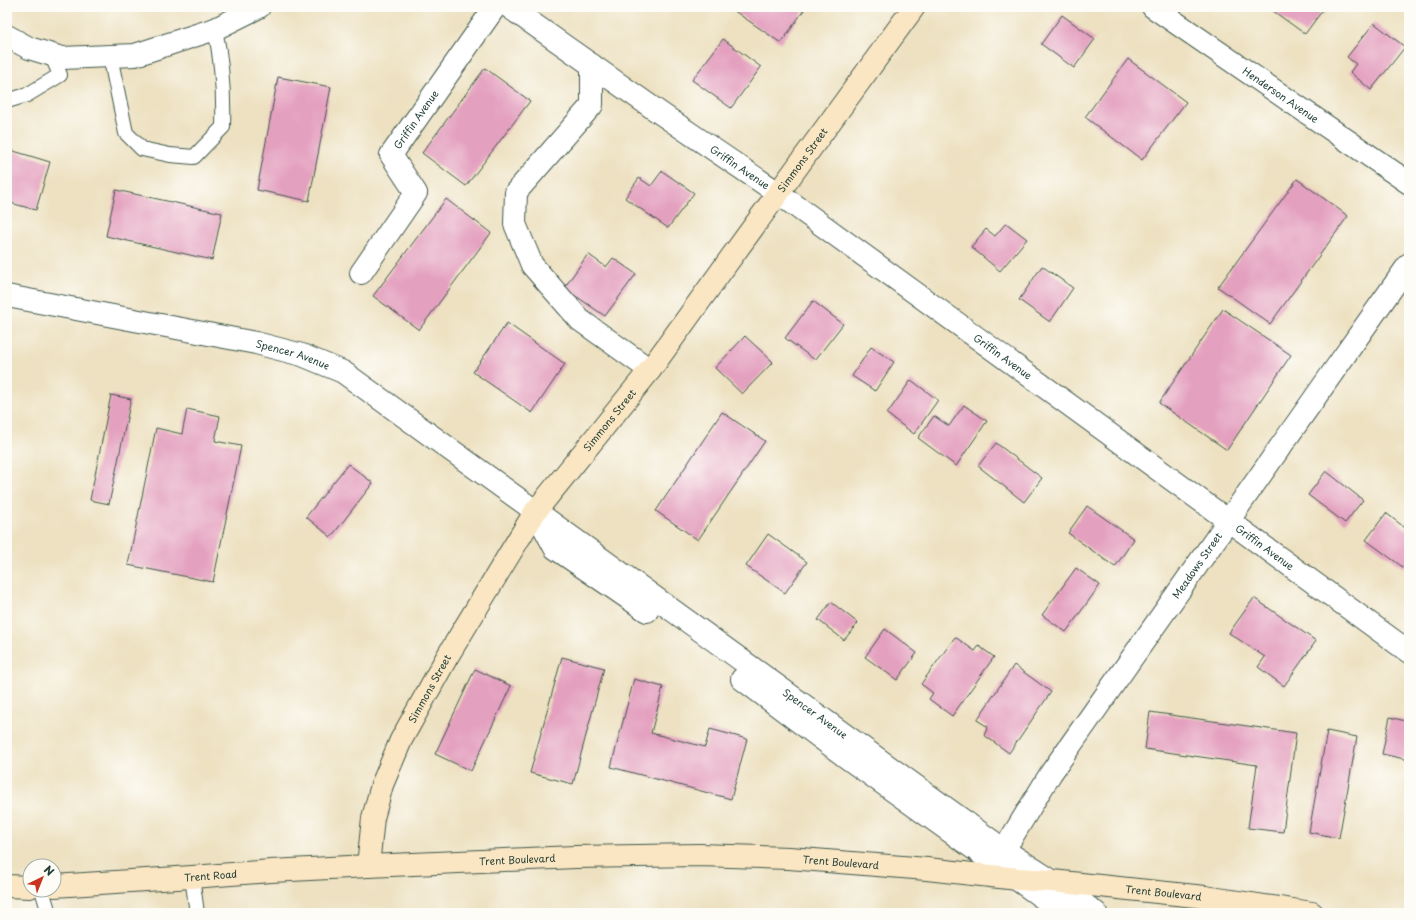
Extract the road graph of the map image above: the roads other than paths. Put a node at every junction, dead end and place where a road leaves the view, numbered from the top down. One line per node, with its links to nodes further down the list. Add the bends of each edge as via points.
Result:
1 (259, 7): 6 (street)
2 (495, 7): 15 (street, Griffin Avenue, via 391,155 416,193)
3 (509, 7): 10 (street, Griffin Avenue)
4 (914, 7): 13 (street, Simmons Street)
5 (1153, 7): 12 (street, Henderson Avenue)
6 (215, 29): 9 (street, via 135,55); 9 (lane, via 224,91 224,128 194,157 142,149 126,132)
7 (7, 36): 8 (street, via 29,48)
8 (52, 54): 9 (street, via 62,58); 11 (lane, via 60,75 27,95)
9 (110, 56)
10 (592, 65): 13 (street, Griffin Avenue); 17 (street, via 592,105 516,192 515,224 532,265 580,320)
11 (7, 101)
12 (1409, 183)
13 (778, 193): 17 (street, Simmons Street); 19 (street, Griffin Avenue)
14 (1409, 264): 19 (street, Meadows Street)
15 (361, 272)
16 (7, 296): 18 (street, Spencer Avenue, via 256,343 302,355 343,372)
17 (650, 370): 18 (street, Simmons Street)
18 (536, 512): 21 (street, Spencer Avenue); 22 (street, Simmons Street, via 447,657 400,740 382,785 373,818); 24 (street, Spencer Avenue, via 555,548 701,649 846,757)
19 (1228, 520): 20 (street, Griffin Avenue); 21 (street, Meadows Street, via 1051,773)
20 (1409, 652)
21 (1004, 850): 25 (street, Spencer Avenue)
22 (368, 866): 23 (street, Trent Road); 24 (street, Trent Boulevard, via 576,857 700,855 789,858 927,868)
23 (192, 877): 26 (street, Trent Road); 31 (lane)
24 (1018, 879): 25 (street, Trent Boulevard); 32 (street, Spencer Avenue)
25 (1052, 881): 33 (street, Spencer Avenue); 34 (street, Trent Boulevard, via 1205,897)
26 (62, 885)
27 (7, 886): 28 (street)
28 (22, 887)
29 (44, 898): 30 (lane)
30 (49, 913)
31 (197, 913)
32 (1064, 913)
33 (1096, 913)
34 (1312, 913)

